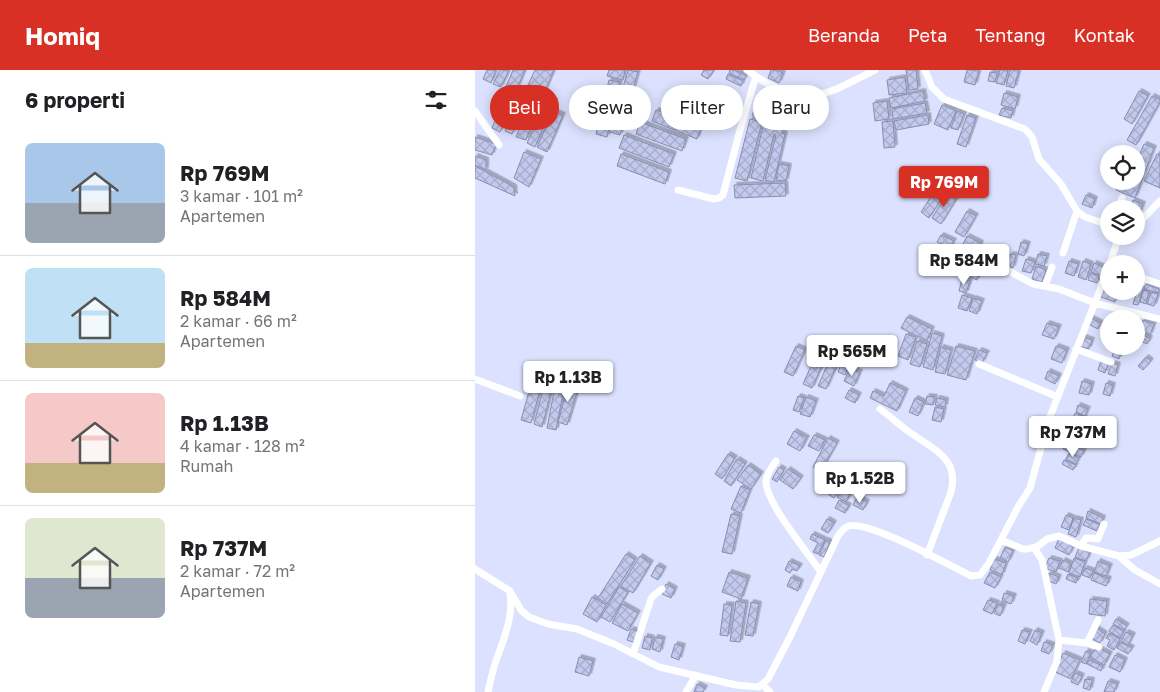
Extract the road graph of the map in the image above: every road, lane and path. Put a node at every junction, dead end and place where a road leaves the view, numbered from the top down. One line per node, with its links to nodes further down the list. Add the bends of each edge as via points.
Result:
1 (747, 70): 4 (street)
2 (875, 70): 6 (street)
3 (925, 70): 11 (street, via 932,87 944,99 1030,133 1039,159 1061,184)
4 (756, 76): 5 (street); 9 (street, via 723,196 714,198)
5 (770, 85)
6 (829, 93)
7 (475, 111): 8 (street)
8 (499, 145)
9 (678, 190)
10 (1160, 201): 12 (street)
11 (1077, 211): 13 (street); 14 (street)
12 (1145, 217)
13 (1100, 222)
14 (1063, 253)
15 (950, 257): 19 (street, via 973,266 992,262 1033,284)
16 (1052, 267): 19 (street)
17 (1145, 279): 18 (street)
18 (1160, 284)
19 (1045, 286): 21 (street, via 1059,288)
20 (1100, 290): 21 (street)
21 (1095, 303): 22 (street); 23 (street)
22 (1160, 319)
23 (1077, 349): 24 (street); 28 (street)
24 (1111, 362)
25 (979, 364): 28 (street)
26 (475, 379): 27 (street)
27 (520, 396)
28 (1058, 397): 32 (street, via 1031,485)
29 (880, 409): 36 (street, via 942,454 952,470 951,492)
30 (776, 461): 39 (street, via 766,476 767,490 776,509)
31 (1105, 524): 34 (street, via 1098,539 1086,538)
32 (1001, 540): 35 (street, via 1023,549); 36 (street, via 978,576 971,576)
33 (1160, 541): 37 (street, via 1131,555)
34 (1081, 546): 35 (street, via 1059,536); 37 (street)
35 (1034, 548): 44 (street, via 1042,560)
36 (927, 555): 39 (street, via 865,527 849,526 841,531)
37 (1119, 556): 40 (street, via 1135,570)
38 (475, 569): 42 (street)
39 (821, 572): 49 (street, via 768,679)
40 (1160, 584)
41 (663, 589): 47 (street, via 651,599)
42 (510, 591): 47 (street, via 529,617 577,629); 50 (street, via 509,619)
43 (1099, 620): 45 (street)
44 (1059, 640): 45 (street); 53 (street, via 1057,661)
45 (1087, 643): 46 (street)
46 (1099, 647)
47 (633, 654): 48 (street, via 659,666)
48 (696, 676): 49 (street); 51 (street)
49 (760, 688): 52 (street)
50 (488, 692)
51 (686, 692)
52 (770, 692)
53 (1044, 692)

